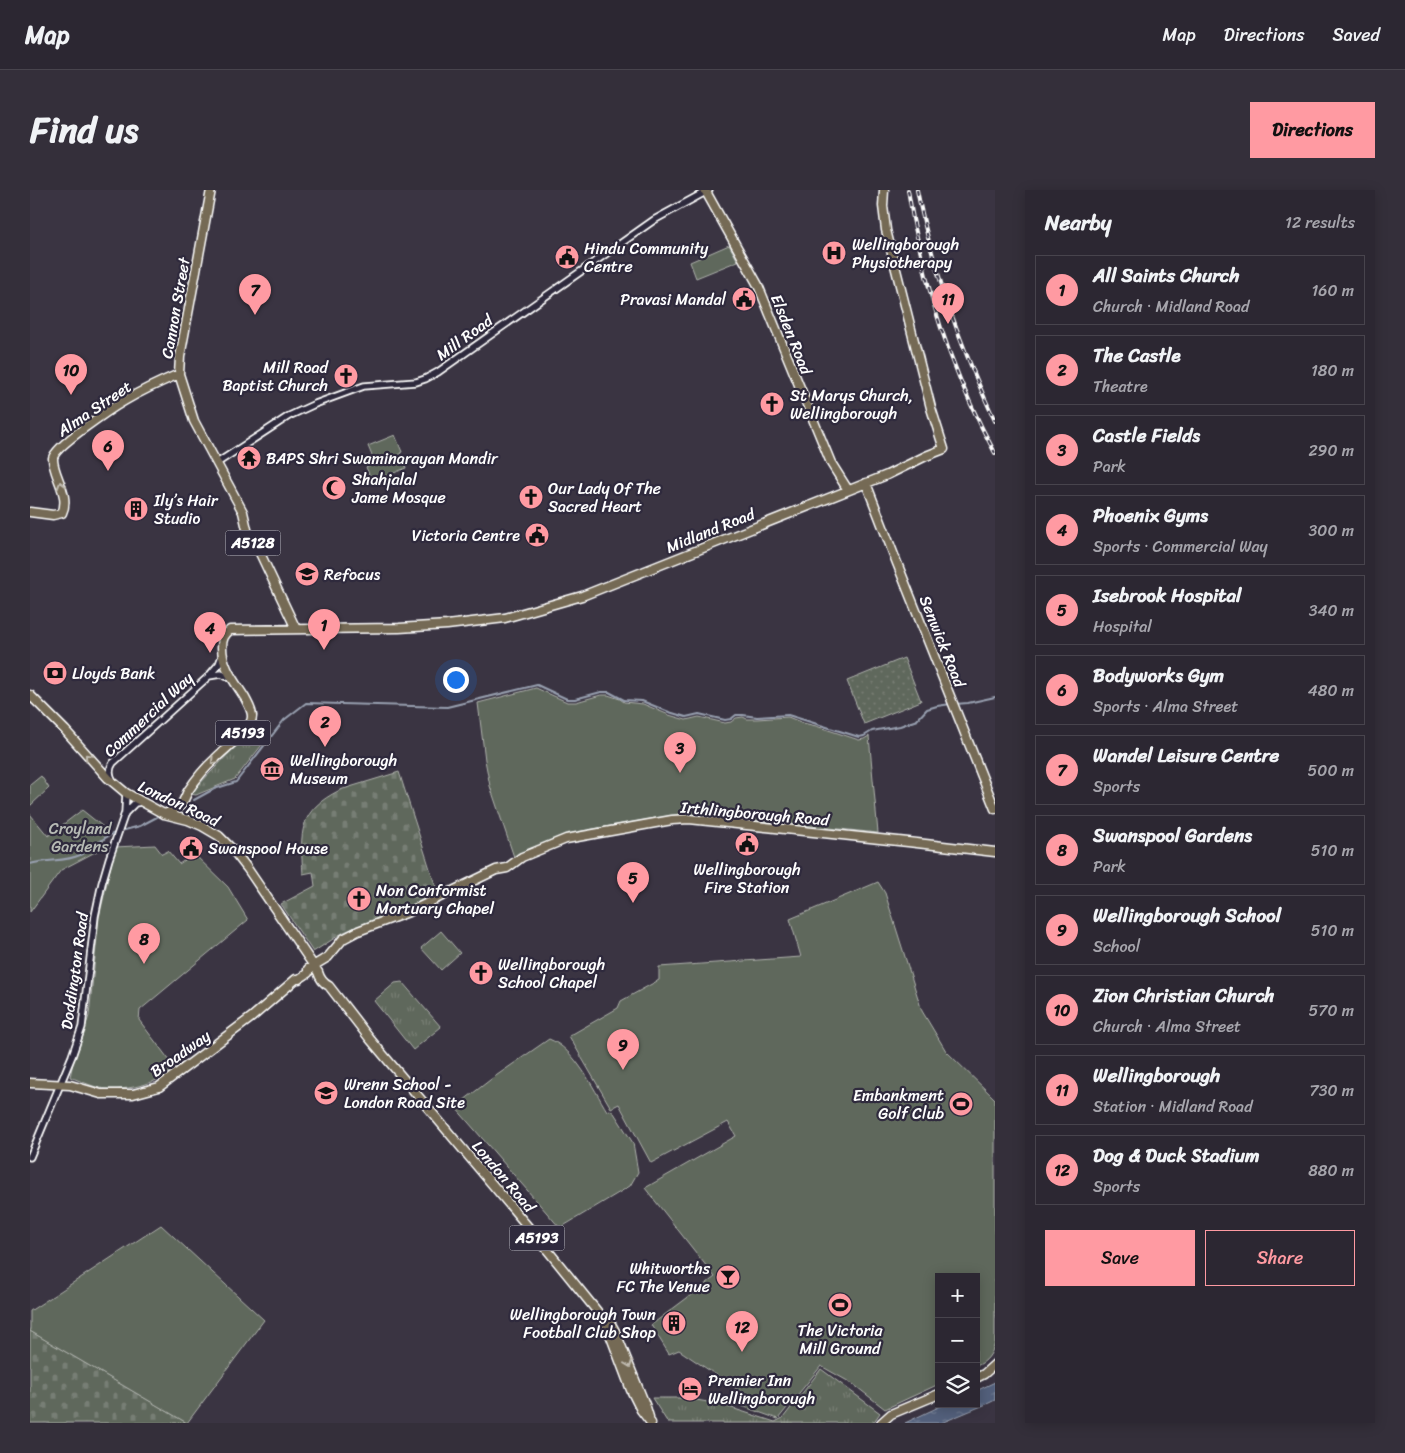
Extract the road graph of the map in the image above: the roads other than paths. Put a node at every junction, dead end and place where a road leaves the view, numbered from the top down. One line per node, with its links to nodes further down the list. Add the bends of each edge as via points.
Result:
1 (210, 190): 4 (main road, Cannon Street / A5128)
2 (706, 190): 5 (street, Mill Road, via 654,220 438,372 416,382 364,386 308,407); 7 (main road, Elsden Road, via 758,285 831,463)
3 (884, 190): 6 (main road, Midland Road, via 886,230 944,449)
4 (179, 374): 5 (main road, Cannon Street / A5128, via 194,421); 8 (main road, Alma Street, one-way to 4, via 62,513 63,492 53,461 54,454 69,439 123,401)
5 (217, 463): 9 (main road, A5128, via 243,512 249,538 264,559)
6 (866, 483): 7 (main road, Midland Road); 18 (main road, Senwick Road)
7 (848, 490): 9 (main road, Midland Road, via 582,596 505,618 447,626)
8 (30, 512)
9 (296, 629): 10 (main road, Midland Road / A5193, via 230,630 222,641)
10 (222, 656): 11 (street, Commercial Way); 12 (main road, A5193)
11 (209, 676): 12 (street, via 221,674); 14 (street, Commercial Way, via 113,763 110,772)
12 (234, 680): 17 (main road, A5193, one-way to 17, via 249,704 252,721 200,776)
13 (30, 695): 14 (main road, A5193, one-way to 13)
14 (113, 782): 15 (main road, London Road / A5193)
15 (126, 793): 16 (main road, London Road / A5193); 19 (street, Doddington Road)
16 (141, 802): 19 (street); 20 (main road, London Road / A5193)
17 (181, 804): 20 (main road, A5193); 21 (main road)
18 (995, 809)
19 (125, 813): 25 (street, Doddington Road, via 102,883 95,916 82,1027)
20 (164, 814): 21 (main road, London Road / A5193)
21 (188, 820): 23 (main road, London Road / A5193, via 219,836 233,850)
22 (995, 851): 23 (main road, Irthlingborough Road, via 689,819 672,820 566,839 545,847 507,868 343,938 330,956)
23 (314, 968): 25 (main road, Broadway, via 159,1087 133,1094 101,1094); 30 (main road, London Road / A5193, via 604,1321 630,1390)
24 (30, 1084): 25 (main road, Broadway)
25 (60, 1084): 26 (street, Doddington Road)
26 (30, 1157)
27 (995, 1364): 28 (main road)
28 (980, 1376)
29 (935, 1396): 31 (main road, via 890,1414)
30 (650, 1422)
31 (881, 1423)

